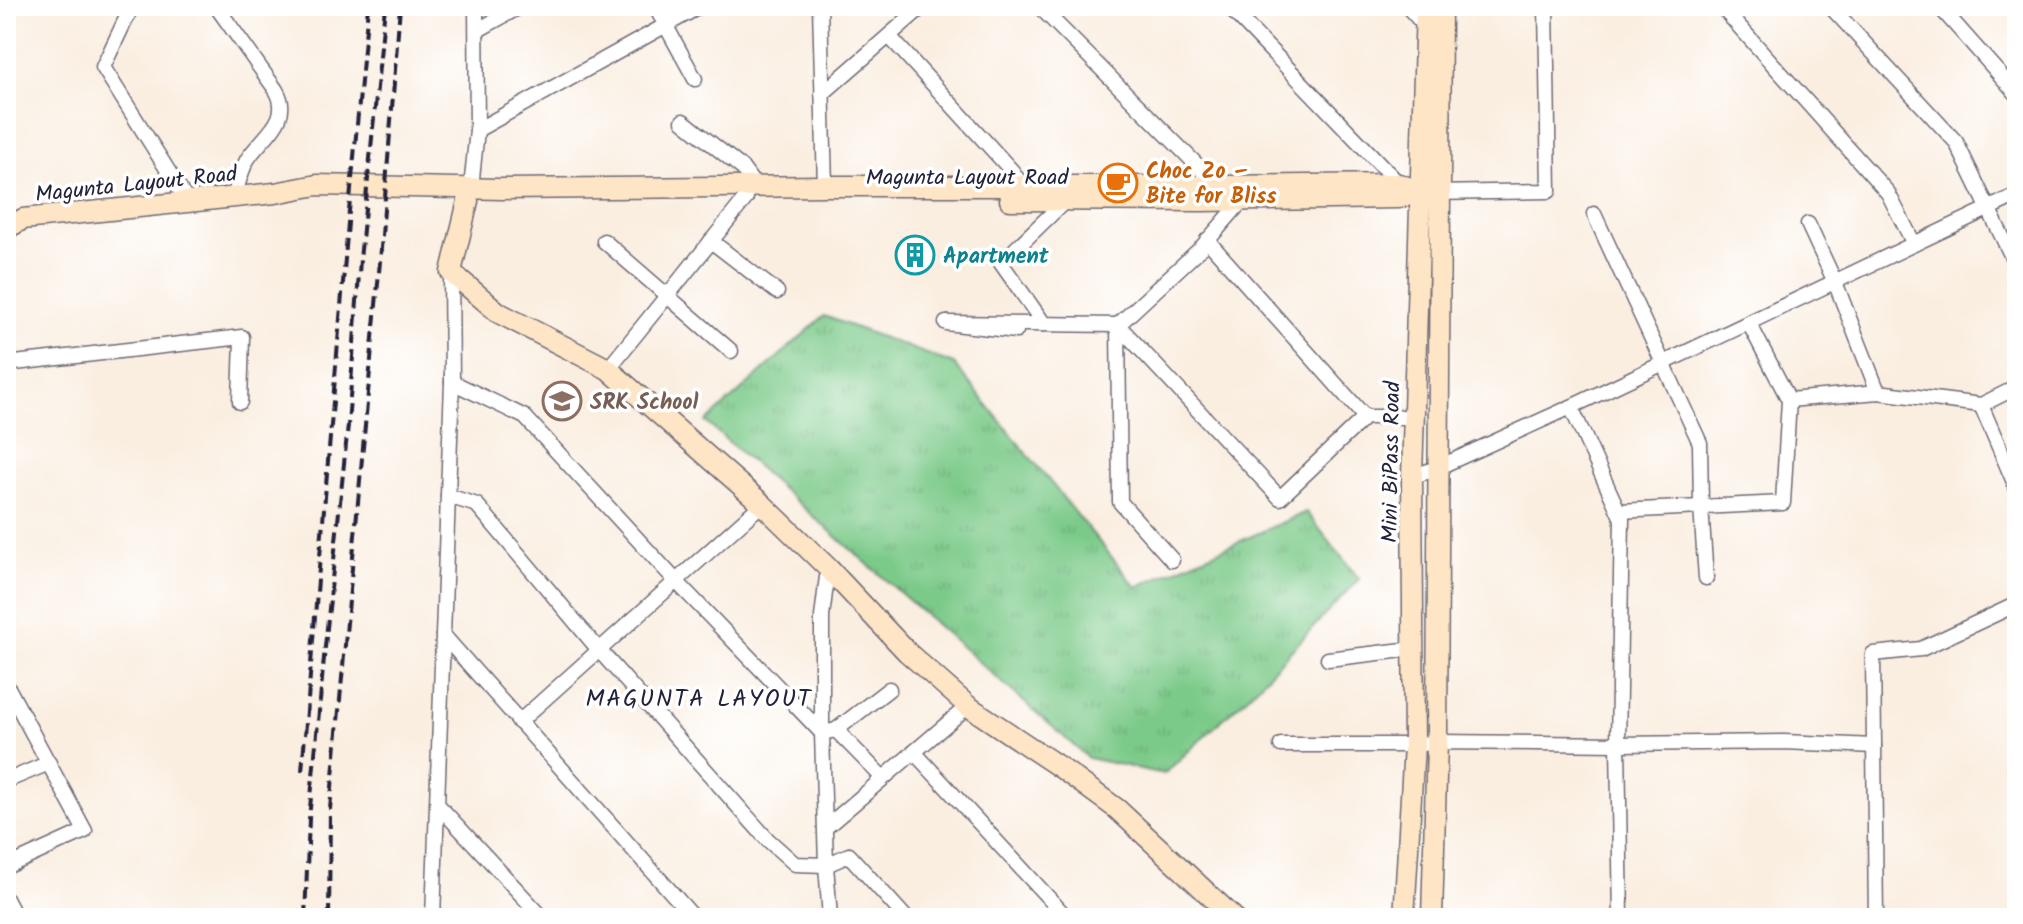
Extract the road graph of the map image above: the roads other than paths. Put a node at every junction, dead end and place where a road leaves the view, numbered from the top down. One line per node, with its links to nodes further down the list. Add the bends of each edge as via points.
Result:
1 (132, 6): 35 (street, via 103,67)
2 (216, 6): 34 (street, via 282,106 278,121 246,162)
3 (476, 6): 19 (street)
4 (521, 6): 19 (street)
5 (655, 6): 18 (street)
6 (820, 6): 22 (street)
7 (923, 6): 20 (street)
8 (1039, 6): 29 (street)
9 (1228, 6): 26 (street)
10 (1407, 6): 17 (street)
11 (1441, 6): 31 (street)
12 (1546, 6): 31 (street, via 1549,191)
13 (1721, 6): 45 (street, via 1888,193)
14 (1830, 6): 38 (street, via 1956,142)
15 (1939, 6): 23 (street)
16 (695, 9): 18 (street)
17 (1426, 16): 31 (street, Mini BiPass Road)
18 (665, 27): 21 (street); 25 (street)
19 (478, 30): 25 (street)
20 (889, 36): 22 (street); 28 (street)
21 (695, 79)
22 (822, 94): 27 (street)
23 (2017, 94)
24 (683, 121): 30 (street, via 742,168)
25 (477, 130): 32 (street)
26 (1399, 184): 29 (street, Magunta Layout Road); 31 (street, Magunta Layout Road)
27 (825, 186): 28 (street, Magunta Layout Road); 30 (street, Magunta Layout Road)
28 (1022, 186): 29 (street, Magunta Layout Road)
29 (1215, 186)
30 (751, 192): 32 (street, Magunta Layout Road); 36 (street, Magunta Layout Road); 44 (street)
31 (1430, 193): 37 (street, Magunta Layout Road); 67 (street, Mini BiPass Road); 68 (street)
32 (469, 194): 34 (street, Magunta Layout Road); 47 (street)
33 (2017, 195): 38 (street)
34 (234, 197): 35 (street, Magunta Layout Road)
35 (187, 201): 41 (street, Magunta Layout Road, via 23,219)
36 (1065, 201): 37 (street, Magunta Layout Road); 52 (street, via 1001,263)
37 (1242, 201): 42 (street)
38 (1988, 209): 45 (street); 46 (street)
39 (1594, 214): 57 (street)
40 (1808, 224): 48 (street)
41 (6, 229)
42 (1207, 240): 53 (street); 66 (street)
43 (604, 241): 50 (street)
44 (711, 241): 49 (street); 50 (street)
45 (1914, 244): 48 (street)
46 (2017, 267)
47 (451, 272): 58 (street, via 499,313); 59 (street)
48 (1835, 282): 51 (street); 61 (street)
49 (777, 292)
50 (667, 296): 55 (street); 58 (street)
51 (1749, 323): 57 (street); 62 (street)
52 (1044, 324): 53 (street); 54 (street, via 946,323)
53 (1118, 325): 66 (street, via 1280,498); 75 (street, via 1120,502)
54 (1016, 331)
55 (731, 351)
56 (6, 364): 63 (street, via 242,337)
57 (1663, 364): 65 (street); 73 (street, via 1700,443)
58 (608, 369): 72 (street)
59 (452, 382): 71 (street); 78 (street, via 525,417)
60 (2017, 387): 64 (street)
61 (1878, 392): 62 (street); 64 (street)
62 (1789, 400): 73 (street, via 1783,503)
63 (240, 402)
64 (1981, 405): 70 (street)
65 (1571, 407): 68 (street); 74 (street)
66 (1365, 417): 67 (street)
67 (1414, 417): 69 (street, Mini BiPass Road)
68 (1439, 467): 69 (street); 89 (street)
69 (1412, 477): 81 (street, Mini BiPass Road)
70 (2017, 489)
71 (448, 496): 80 (street); 82 (street, via 477,505)
72 (762, 504): 76 (street); 78 (street)
73 (1701, 507): 74 (street); 77 (street)
74 (1619, 511): 90 (street)
75 (1172, 560)
76 (828, 568): 86 (street, via 907,652); 88 (street, via 822,617)
77 (1706, 578)
78 (676, 581): 82 (street); 88 (street)
79 (2017, 604): 93 (street, via 1921,649 1873,654)
80 (443, 635): 87 (street); 98 (street)
81 (1412, 649): 83 (street); 92 (street, Mini BiPass Road)
82 (599, 650): 87 (street); 100 (street, via 767,839 795,864)
83 (1328, 659)
84 (6, 684): 95 (street)
85 (889, 689): 88 (street)
86 (968, 706): 94 (street); 110 (street, via 1117,809)
87 (519, 722): 106 (street)
88 (829, 731): 96 (street); 99 (street)
89 (1437, 742): 90 (street); 92 (street); 112 (street)
90 (1618, 744): 93 (street); 113 (street)
91 (1281, 745): 92 (street)
92 (1414, 745): 111 (street, Mini BiPass Road)
93 (1874, 746): 114 (street)
94 (914, 752): 96 (street); 109 (street)
95 (49, 763): 97 (street); 101 (street, via 85,831)
96 (883, 778): 99 (street)
97 (6, 781)
98 (437, 804): 104 (street); 105 (street)
99 (825, 828): 100 (street)
100 (826, 865): 107 (street); 108 (street, via 849,855)
101 (6, 867)
102 (6, 899): 103 (street)
103 (16, 918)
104 (433, 918)
105 (543, 918)
106 (694, 918)
107 (830, 918)
108 (906, 918)
109 (1067, 918)
110 (1234, 918)
111 (1404, 918)
112 (1432, 918)
113 (1621, 918)
114 (1876, 918)

